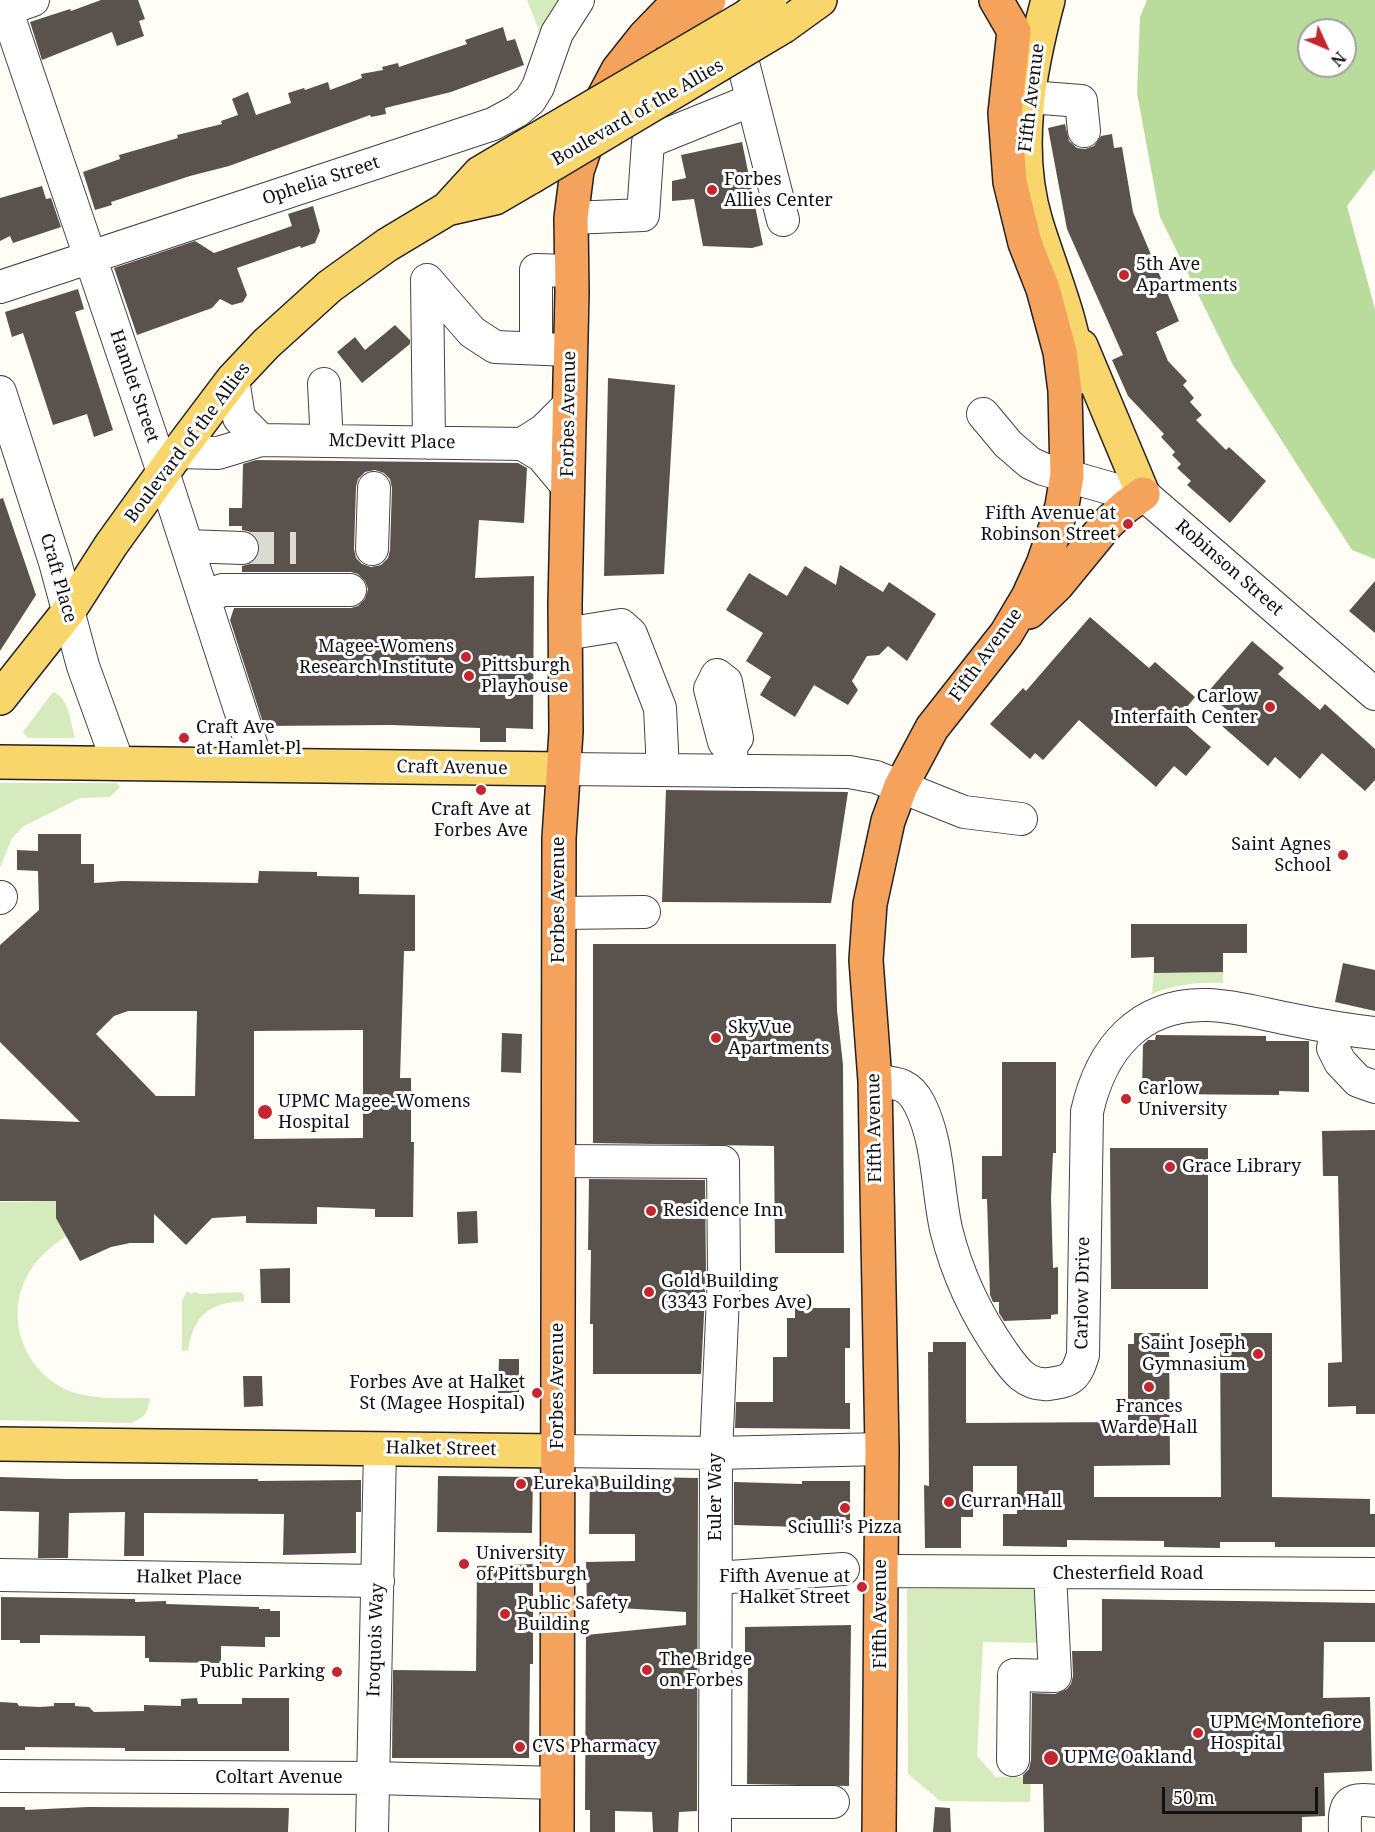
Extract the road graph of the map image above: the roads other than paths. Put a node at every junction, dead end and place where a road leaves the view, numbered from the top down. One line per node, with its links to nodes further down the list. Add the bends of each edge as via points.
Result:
1 (578, 0): 18 (street, Ophelia Street, via 557,33 538,87 518,111 493,124)
2 (680, 0): 14 (highway, Forbes Avenue, via 618,70)
3 (709, 0): 14 (highway, via 634,73)
4 (727, 0): 13 (street)
5 (820, 0): 10 (main road, Boulevard of the Allies)
6 (996, 0): 11 (highway)
7 (1027, 0): 11 (main road, Fifth Avenue)
8 (1048, 0): 12 (main road, Fifth Avenue)
9 (13, 7): 18 (street, Hamlet Street)
10 (777, 13): 24 (main road, Boulevard of the Allies, bridge, via 527,162 495,198 447,209 387,245 330,286)
11 (1014, 31): 35 (highway, Fifth Avenue, via 1005,113 1010,182 1060,352)
12 (1029, 97): 15 (street, via 1081,101); 21 (main road, Fifth Avenue, via 1024,159 1029,191)
13 (753, 100): 16 (street, via 648,142 644,215); 17 (street)
14 (592, 130): 16 (highway, Forbes Avenue, via 577,171)
15 (1084, 131)
16 (571, 218): 19 (highway, Forbes Avenue)
17 (783, 220)
18 (89, 257): 20 (street, Ophelia Street); 33 (street, Hamlet Street)
19 (572, 271): 22 (street, via 536,270); 23 (highway, Forbes Avenue)
20 (0, 287)
21 (1070, 323): 35 (main road, Fifth Avenue, via 1081,396 1080,430); 37 (main road)
22 (536, 348): 23 (street); 31 (street, via 495,346 479,337 427,280)
23 (570, 350): 27 (highway, Forbes Avenue)
24 (233, 379): 29 (street, via 239,418); 33 (main road, Boulevard of the Allies)
25 (324, 384): 30 (street)
26 (0, 392): 43 (street, Craft Place)
27 (568, 406): 32 (street, via 544,430); 36 (highway, Forbes Avenue)
28 (983, 414): 35 (street, via 1030,463)
29 (261, 440): 30 (street, McDevitt Place); 33 (street, McDevitt Place)
30 (324, 441): 34 (street, McDevitt Place)
31 (429, 443): 32 (street, McDevitt Place, via 469,453); 34 (street, McDevitt Place)
32 (522, 444): 36 (street, via 542,456)
33 (171, 462): 38 (street, Hamlet Street); 43 (main road, Boulevard of the Allies)
34 (367, 464): 40 (street)
35 (1067, 475): 37 (street); 45 (highway, Fifth Avenue, via 1062,506 1042,564)
36 (568, 487): 44 (highway, Forbes Avenue)
37 (1143, 494): 45 (highway, via 1107,524 1057,585); 46 (street, Robinson Street)
38 (187, 546): 39 (street); 42 (street, Hamlet Street)
39 (242, 548)
40 (372, 549)
41 (350, 590): 42 (street, via 222,590)
42 (204, 599): 50 (street, Hamlet Street)
43 (68, 612): 47 (main road, Boulevard of the Allies); 49 (street, Craft Place)
44 (565, 634): 51 (highway, Forbes Avenue); 52 (street, via 621,625 631,634 660,708)
45 (1006, 634): 53 (highway, Fifth Avenue, via 932,728)
46 (1375, 694)
47 (0, 698)
48 (0, 762): 49 (main road, Craft Avenue)
49 (118, 763): 50 (main road, Craft Avenue)
50 (258, 765): 51 (main road, Craft Avenue)
51 (564, 769): 52 (street, Craft Avenue); 56 (highway, Forbes Avenue)
52 (663, 770): 53 (street, Craft Avenue, via 732,758 849,772)
53 (901, 786): 54 (street, Craft Avenue, via 964,812); 59 (highway, Fifth Avenue, via 876,866 866,938)
54 (1021, 819)
55 (644, 912): 56 (street)
56 (559, 913): 61 (highway, Forbes Avenue)
57 (1337, 1029): 58 (street, Carlow Drive); 59 (street, Carlow Drive, via 1207,1005 1160,1012 1124,1035 1104,1064 1087,1112 1083,1355 1077,1372 1063,1382 1038,1385 1022,1378 971,1301 954,1259 932,1138 920,1104 909,1089 898,1083); 60 (street, via 1333,1048 1340,1062 1358,1081)
58 (1375, 1033)
59 (875, 1082): 64 (highway, Fifth Avenue)
60 (1375, 1087)
61 (558, 1161): 65 (highway, Forbes Avenue); 66 (street, Euler Way, via 723,1162 724,1274)
62 (0, 1444): 63 (main road, Halket Street)
63 (380, 1449): 65 (main road, Halket Street); 73 (street, Iroquois Way)
64 (882, 1449): 66 (street, Halket Street); 68 (highway, Fifth Avenue)
65 (558, 1451): 66 (street, Halket Street); 77 (highway, Forbes Avenue)
66 (716, 1453): 72 (street, Euler Way)
67 (843, 1569): 72 (street)
68 (882, 1573): 69 (street, Chesterfield Road); 83 (highway, Fifth Avenue)
69 (1050, 1573): 71 (street, Chesterfield Road); 74 (street, via 1055,1676 1014,1675)
70 (0, 1575): 73 (street, Halket Place)
71 (1375, 1575)
72 (716, 1578): 80 (street, Euler Way)
73 (378, 1581): 76 (street, Iroquois Way)
74 (1013, 1760)
75 (0, 1776): 76 (street, Coltart Avenue)
76 (373, 1778): 77 (street, Coltart Avenue); 81 (street, Iroquois Way)
77 (557, 1783): 82 (highway, Forbes Avenue)
78 (1375, 1801): 84 (street, via 1350,1802 1345,1809)
79 (833, 1802): 80 (street)
80 (715, 1817)
81 (372, 1832)
82 (557, 1832)
83 (879, 1832)
84 (1345, 1832)

